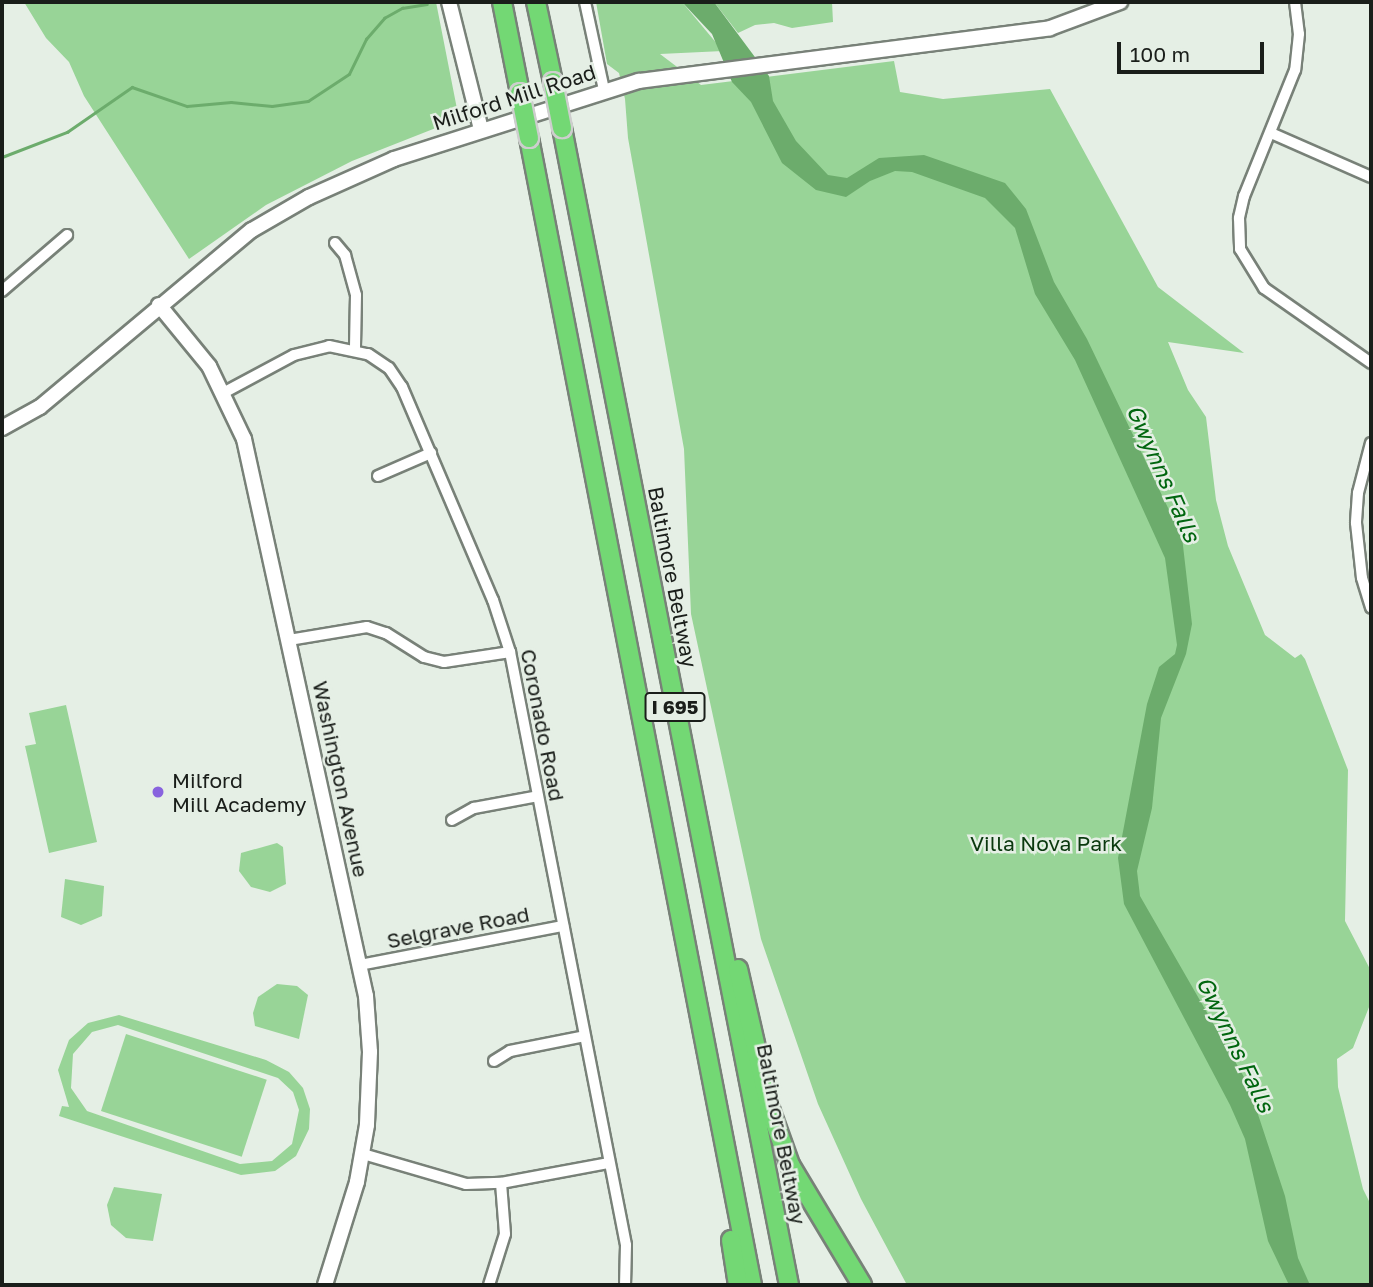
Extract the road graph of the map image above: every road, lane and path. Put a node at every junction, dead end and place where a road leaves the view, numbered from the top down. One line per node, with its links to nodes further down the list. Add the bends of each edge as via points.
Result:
1 (449, 2): 8 (main road)
2 (502, 2): 34 (highway, I 695, bridge)
3 (536, 2): 25 (highway, Baltimore Beltway / I 695, bridge)
4 (585, 2): 7 (street)
5 (1120, 2): 7 (main road, Milford Mill Road, via 1051,27 655,77)
6 (1295, 2): 9 (street, via 1298,52)
7 (604, 90): 8 (main road, Milford Mill Road)
8 (481, 130): 14 (main road, Milford Mill Road, via 394,159 270,219)
9 (1271, 133): 10 (street); 16 (street, via 1238,218 1246,264 1277,299)
10 (1371, 177)
11 (67, 235): 13 (street)
12 (335, 243): 15 (street, via 345,255 356,295)
13 (2, 291)
14 (159, 305): 17 (main road, Washington Avenue); 18 (main road, Milford Mill Road, via 40,407)
15 (355, 349): 17 (street, Coronado Road, via 329,346 304,351); 20 (street, Coronado Road, via 379,360 396,376)
16 (1371, 363)
17 (225, 392): 23 (main road, Washington Avenue, via 244,439)
18 (2, 428)
19 (1371, 443): 22 (street, via 1358,493 1356,523 1362,578)
20 (430, 453): 21 (street); 24 (street, Coronado Road)
21 (378, 476)
22 (1371, 608)
23 (289, 640): 24 (street, via 367,627 386,633 424,657 444,662); 29 (main road, Washington Avenue)
24 (510, 652): 26 (street, Coronado Road)
25 (686, 763): 41 (highway, Baltimore Beltway / I 695); 42 (highway, via 780,1139 805,1195)
26 (538, 796): 27 (street, via 474,808); 28 (street, Coronado Road)
27 (452, 820)
28 (563, 926): 29 (street, Selgrave Road); 30 (street, Coronado Road)
29 (360, 965): 32 (main road, Washington Avenue, via 370,1052)
30 (585, 1037): 31 (street, via 510,1051); 33 (street, Coronado Road)
31 (494, 1061)
32 (363, 1154): 35 (street, via 450,1181); 36 (main road, Washington Avenue)
33 (610, 1163): 35 (street); 38 (street, Coronado Road, via 625,1245)
34 (730, 1177): 39 (highway, via 730,1239); 40 (highway, I 695)
35 (501, 1183): 37 (street, via 505,1234)
36 (325, 1285)
37 (489, 1285)
38 (625, 1285)
39 (738, 1285)
40 (752, 1285)
41 (789, 1285)
42 (862, 1285)

